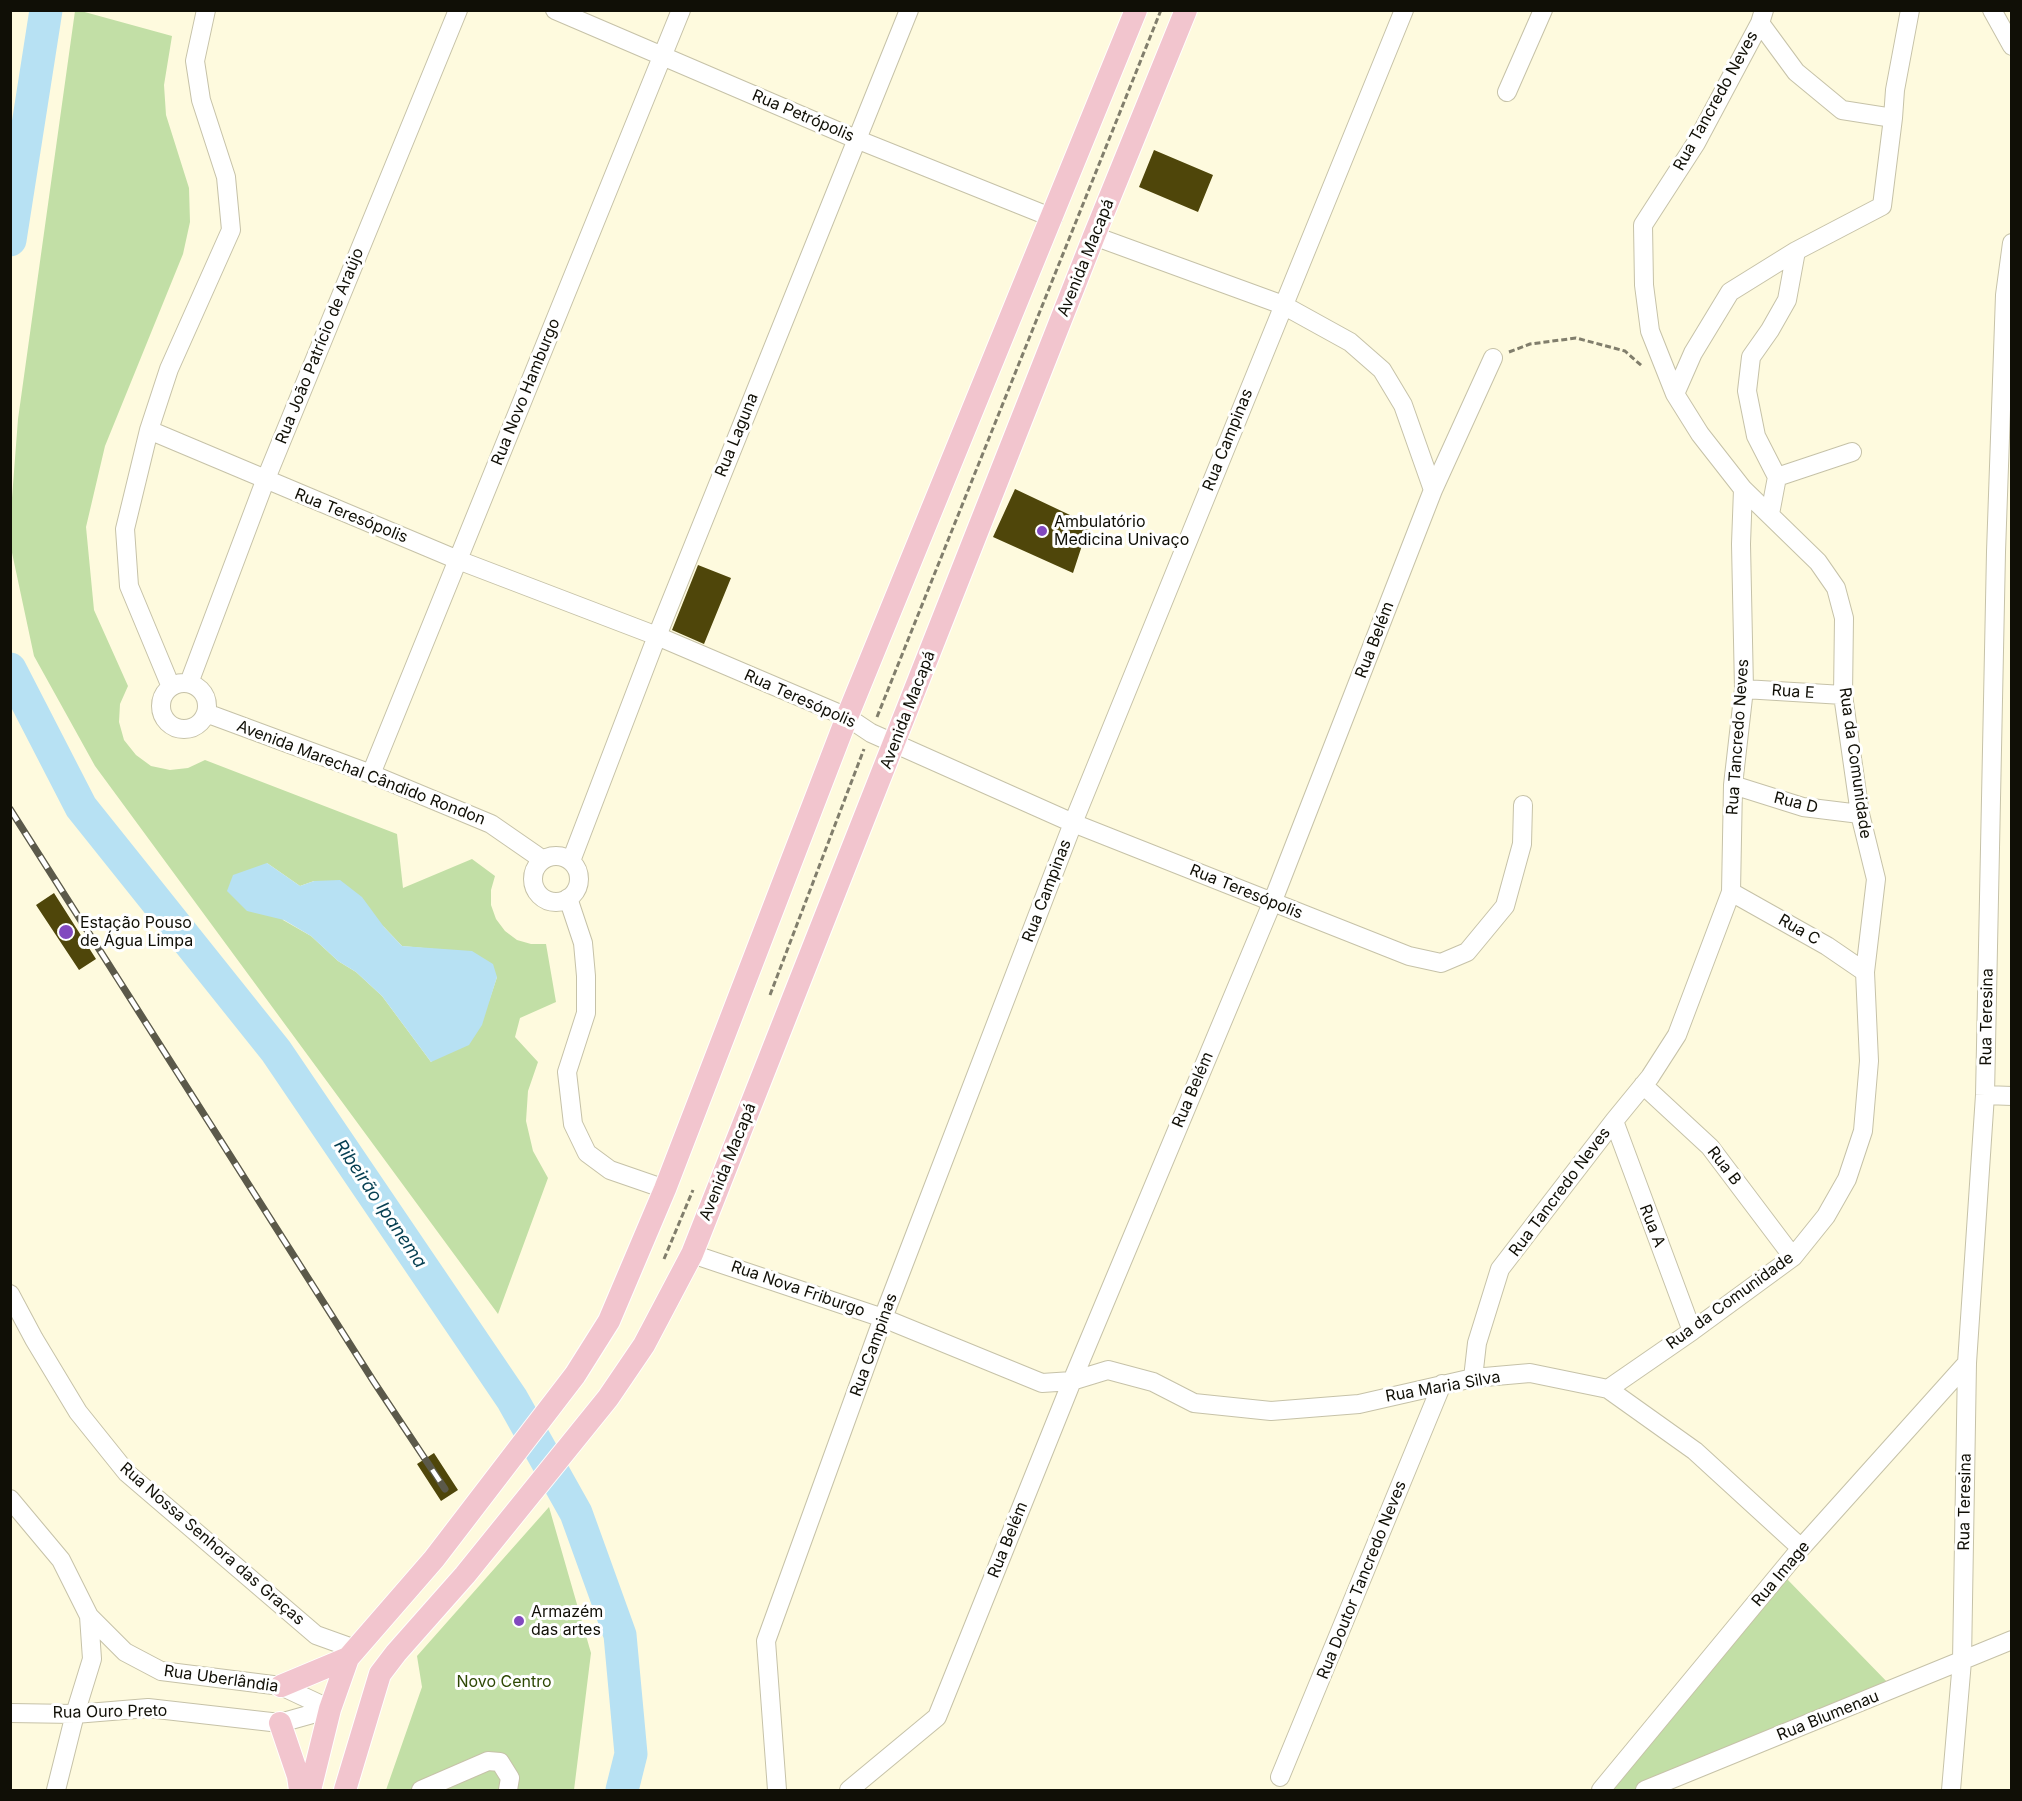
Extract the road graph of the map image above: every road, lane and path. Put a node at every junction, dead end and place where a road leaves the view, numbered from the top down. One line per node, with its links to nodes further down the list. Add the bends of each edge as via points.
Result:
1 (206, 10): 27 (street, via 195,61 201,100 226,177 231,230 169,369)
2 (459, 10): 30 (street, Rua João Patrício de Araújo)
3 (555, 10): 15 (street, Rua Petrópolis)
4 (681, 10): 15 (street, Rua Novo Hamburgo)
5 (909, 10): 18 (street, Rua Laguna)
6 (1136, 10): 19 (main road)
7 (1161, 10): 41 (path)
8 (1186, 10): 20 (main road, Avenida Macapá)
9 (1404, 10): 23 (street, Rua Campinas)
10 (1543, 10): 16 (street)
11 (1910, 10): 17 (street)
12 (1992, 10): 14 (street)
13 (1762, 17): 17 (street, via 1796,72 1842,110); 26 (street, Rua Tancredo Neves, via 1696,143 1643,225 1650,331)
14 (2012, 46)
15 (662, 57): 18 (street, Rua Petrópolis); 34 (street, Rua Novo Hamburgo)
16 (1507, 92)
17 (1893, 118): 22 (street, via 1882,206)
18 (856, 139): 19 (street, Rua Petrópolis); 35 (street, Rua Laguna)
19 (1053, 218): 40 (main road)
20 (1094, 236): 23 (street); 42 (main road, Avenida Macapá)
21 (2012, 243): 56 (street, Rua Teresina, via 2006,295 1996,552)
22 (1796, 251): 26 (street, via 1730,292 1693,353); 29 (street, via 1787,300 1751,357 1747,391 1756,436)
23 (1283, 305): 32 (street, via 1350,342 1382,370 1403,405); 47 (street, Rua Campinas)
24 (1493, 358): 25 (path, via 1530,344 1576,338 1625,351); 32 (street, Rua Belém)
25 (1650, 372)
26 (1675, 394): 31 (street, Rua Tancredo Neves)
27 (149, 430): 30 (street, Rua Teresópolis); 36 (street, via 125,529 129,586)
28 (1852, 452): 29 (street)
29 (1777, 477): 33 (street)
30 (265, 481): 34 (street, Rua Teresópolis); 36 (street, Rua João Patrício de Araújo)
31 (1743, 489): 33 (street, Rua da Comunidade); 37 (street, Rua Tancredo Neves)
32 (1433, 490): 52 (street, Rua Belém)
33 (1770, 514): 38 (street, Rua da Comunidade, via 1818,562 1836,588 1844,618)
34 (458, 560): 35 (street, Rua Teresópolis); 43 (street, Rua Novo Hamburgo)
35 (657, 636): 40 (street, Rua Teresópolis); 49 (street, Rua Laguna)
36 (180, 685): 39 (street, via 202,691); 39 (street, via 162,699 163,715 181,728 196,725)
37 (1744, 689): 38 (street, Rua E); 44 (street, Rua Tancredo Neves)
38 (1843, 695): 46 (street, Rua da Comunidade)
39 (206, 713): 43 (street, Avenida Marechal Cândido Rondon)
40 (847, 717): 41 (street, Rua Teresópolis); 60 (main road)
41 (871, 733): 42 (street, Rua Teresópolis); 54 (path)
42 (894, 744): 47 (street, Rua Teresópolis); 61 (main road, Avenida Macapá)
43 (370, 774): 48 (street, Avenida Marechal Cândido Rondon, via 491,825)
44 (1733, 785): 46 (street, Rua D, via 1803,807); 50 (street, Rua Tancredo Neves)
45 (1523, 805): 52 (street, Rua Teresópolis, via 1522,844 1505,906 1467,952 1441,963 1408,956)
46 (1860, 814): 53 (street, Rua da Comunidade, via 1876,879)
47 (1073, 823): 52 (street, Rua Teresópolis); 65 (street, Rua Campinas)
48 (543, 860): 49 (street, via 557,856); 51 (street, via 534,872 535,888 545,899)
49 (571, 861): 51 (street, via 578,880)
50 (1731, 892): 53 (street, Rua C); 55 (street, Rua Tancredo Neves, via 1677,1035)
51 (568, 898): 60 (street, via 583,942 586,976 586,1013 567,1072 573,1124 587,1153 610,1170)
52 (1272, 903): 69 (street, Rua Belém)
53 (1865, 972): 62 (street, Rua da Comunidade, via 1869,1061 1863,1131 1847,1179 1826,1216)
54 (769, 999)
55 (1643, 1084): 58 (street, Rua Tancredo Neves); 62 (street, Rua B, via 1710,1147)
56 (1985, 1095): 57 (street); 67 (street, Rua Teresina)
57 (2012, 1096)
58 (1614, 1121): 66 (street, Rua A); 68 (street, Rua Tancredo Neves, via 1500,1269 1477,1343)
59 (696, 1184): 63 (path)
60 (665, 1189): 76 (main road, via 609,1321 575,1376 434,1559)
61 (692, 1254): 65 (street, Rua Nova Friburgo); 78 (main road, Avenida Macapá, via 644,1345 608,1398)
62 (1793, 1257): 66 (street, Rua da Comunidade)
63 (660, 1268)
64 (10, 1294): 76 (street, Rua Nossa Senhora das Graças, via 78,1412 127,1473 316,1635)
65 (884, 1318): 69 (street, Rua Nova Friburgo, via 1042,1383); 91 (street, Rua Campinas, via 766,1641)
66 (1692, 1331): 71 (street, Rua da Comunidade)
67 (1967, 1363): 73 (street, Rua Image); 77 (street, Rua Teresina)
68 (1473, 1378): 70 (street, Rua Maria Silva); 71 (street, Rua Maria Silva, via 1530,1373)
69 (1072, 1381): 70 (street, Rua Maria Silva, via 1108,1370 1153,1382 1194,1403 1271,1411 1359,1404); 92 (street, Rua Belém, via 938,1717)
70 (1442, 1384): 84 (street, Rua Doutor Tancredo Neves)
71 (1608, 1389): 73 (street, Rua Maria Silva, via 1695,1451)
72 (10, 1499): 74 (street, Rua Uberlândia, via 61,1560)
73 (1801, 1548): 93 (street, Rua Image)
74 (89, 1616): 79 (street, Rua Uberlândia, via 125,1652 161,1671); 82 (street, via 92,1659)
75 (2012, 1640): 77 (street, Rua Blumenau)
76 (351, 1654): 79 (main road); 80 (main road)
77 (1962, 1661): 94 (street, Rua Blumenau); 95 (street, Rua Teresina)
78 (380, 1674): 80 (main road); 85 (main road)
79 (281, 1686): 80 (street, Rua Uberlândia)
80 (330, 1709): 83 (street); 85 (main road); 88 (main road)
81 (10, 1713): 82 (street, Rua Ouro Preto)
82 (75, 1714): 83 (street, Rua Ouro Preto, via 148,1708); 86 (street)
83 (280, 1723): 87 (main road)
84 (1280, 1777)
85 (348, 1782)
86 (56, 1791)
87 (300, 1791)
88 (310, 1791)
89 (422, 1791): 90 (street, via 488,1761 500,1762 510,1778)
90 (508, 1791)
91 (777, 1791)
92 (849, 1791)
93 (1601, 1791)
94 (1645, 1791)
95 (1951, 1791)

